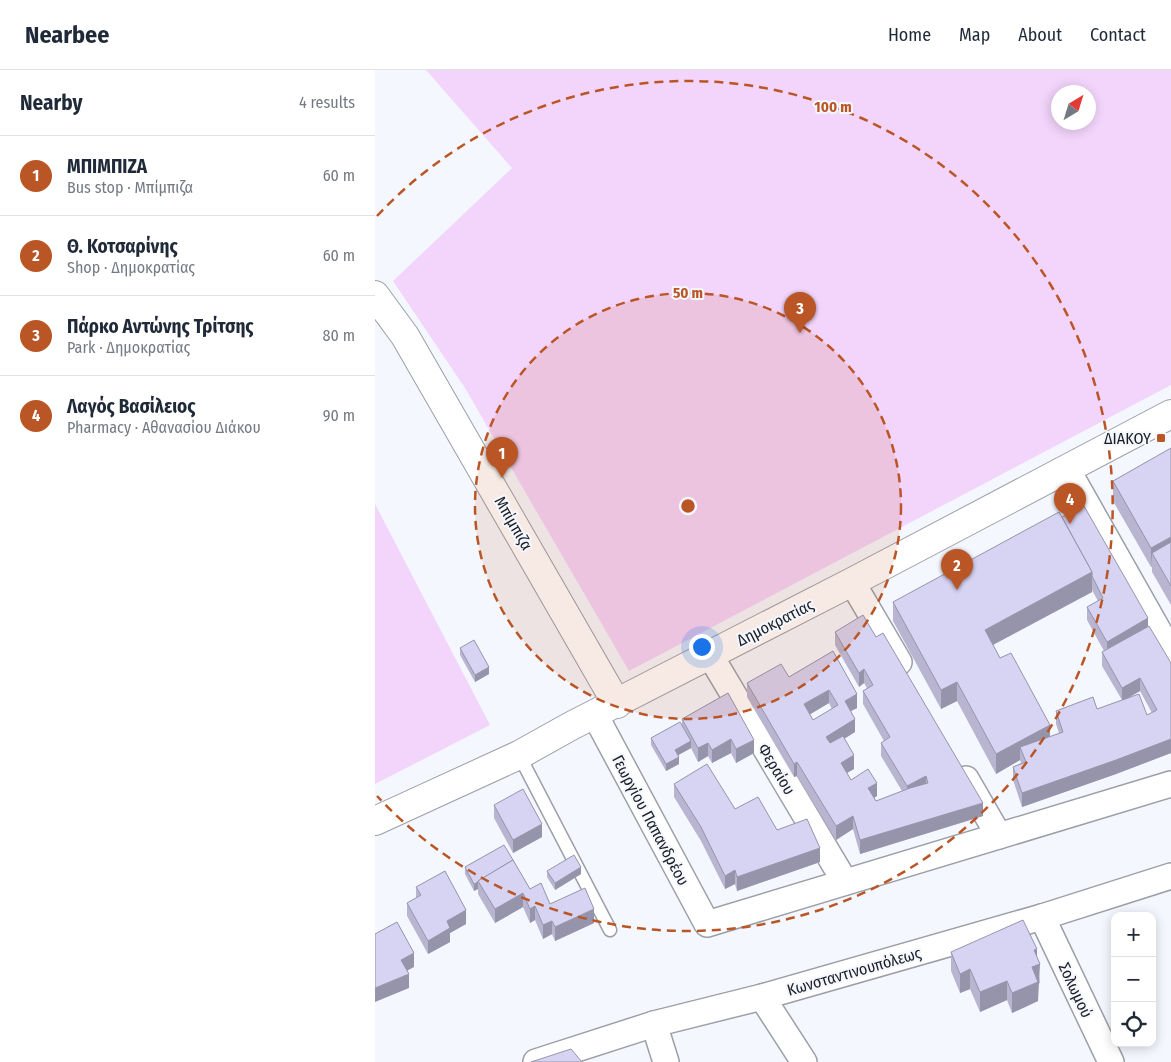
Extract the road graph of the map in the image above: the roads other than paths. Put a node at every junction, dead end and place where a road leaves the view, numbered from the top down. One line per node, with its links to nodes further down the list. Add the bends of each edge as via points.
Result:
1 (375, 296): 8 (main road, Μπίμπιζα, via 405,336)
2 (1171, 414): 3 (main road, Δημοκρατίας)
3 (1067, 469): 4 (main road, Δημοκρατίας); 5 (street)
4 (852, 582): 6 (main road, Δημοκρατίας); 7 (street)
5 (1171, 653)
6 (710, 656): 8 (main road, Δημοκρατίας); 15 (street, Φεραίου)
7 (911, 683)
8 (606, 709): 9 (main road, Δημοκρατίας); 15 (street, Γεωργίου Παπανδρέου, via 707,924)
9 (519, 755): 12 (main road, Δημοκρατίας); 17 (lane)
10 (955, 759): 13 (street)
11 (1171, 784): 13 (street)
12 (375, 821)
13 (999, 836): 15 (street)
14 (1171, 876): 16 (street, Κωνσταντινουπόλεως)
15 (845, 882)
16 (1042, 917): 18 (street, Κωνσταντινουπόλεως); 23 (street, Σολωμού)
17 (610, 930)
18 (762, 997): 19 (street, Κωνσταντινουπόλεως); 22 (street)
19 (654, 1024): 20 (street, Κωνσταντινουπόλεως); 21 (street)
20 (536, 1062)
21 (666, 1062)
22 (804, 1062)
23 (1111, 1062)

